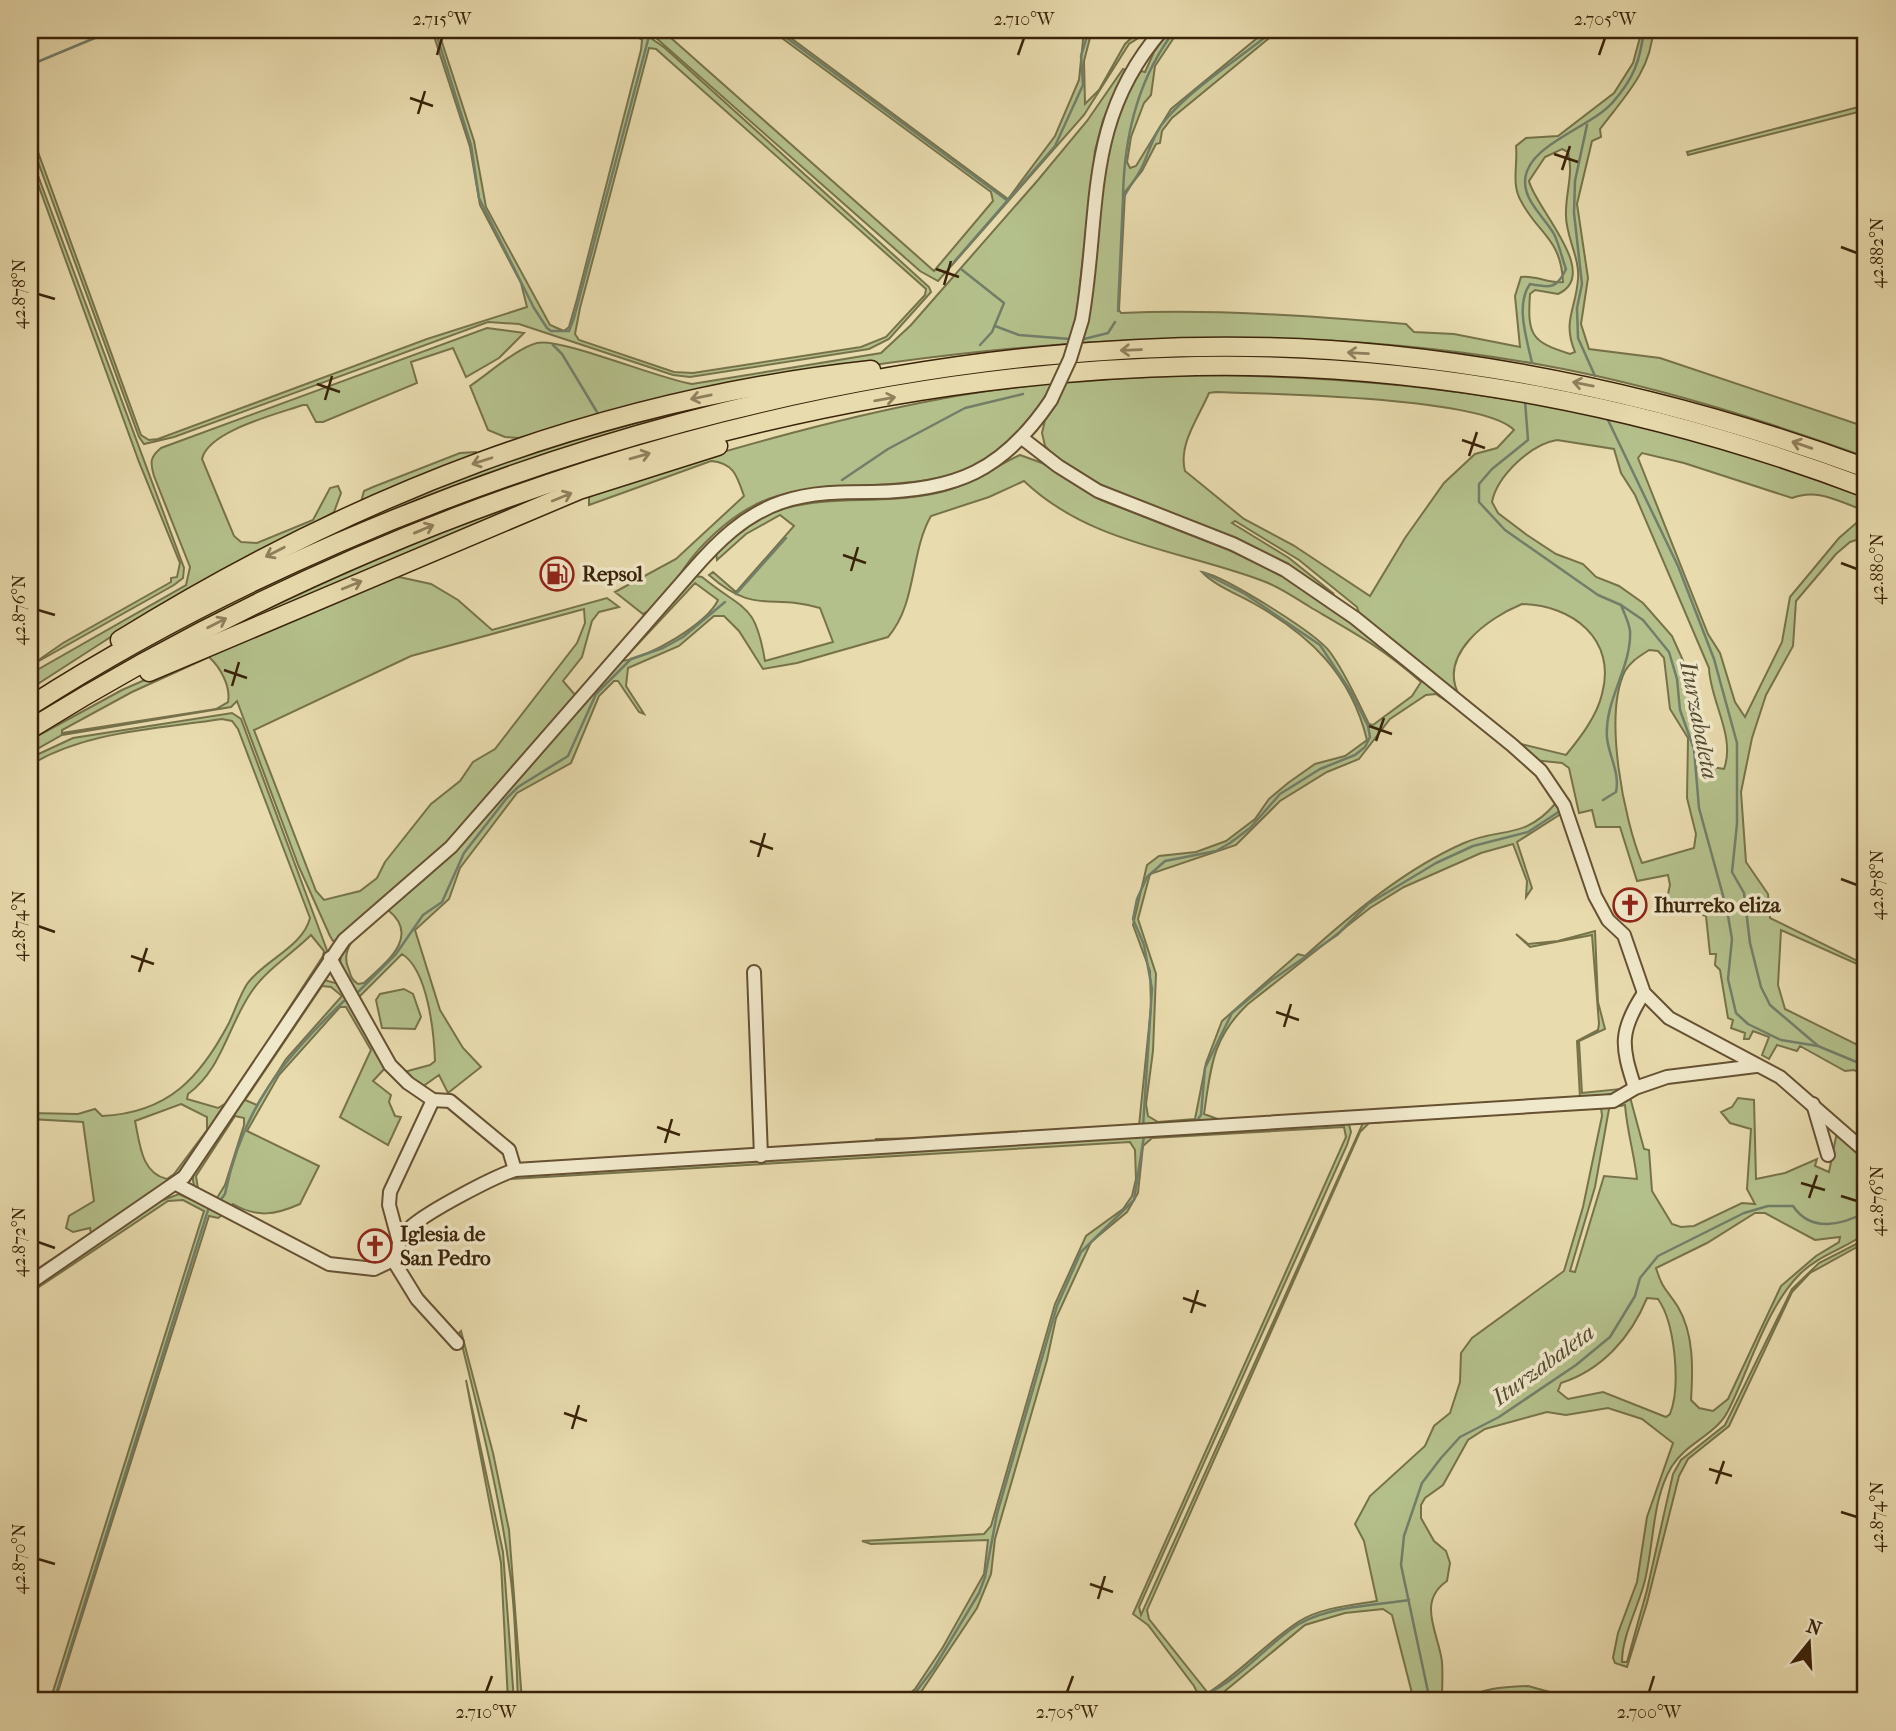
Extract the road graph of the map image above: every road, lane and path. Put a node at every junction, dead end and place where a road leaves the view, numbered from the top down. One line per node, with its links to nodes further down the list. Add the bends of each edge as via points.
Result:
1 (1163, 30): 3 (street, bridge, via 1127,82 1102,144 1082,320 1051,400)
2 (979, 363): 4 (highway, one-way to 2, via 1700,412 1637,396 1546,377 1385,354 1192,347); 6 (highway, one-way to 6, via 864,371 701,397 577,428 455,470 334,520 240,569); 7 (highway, one-way to 7, via 774,401 670,427 499,480 251,584 124,650)
3 (1022, 438): 9 (street, via 1002,457 959,481 910,491 808,495 758,512 732,529 451,847 355,929); 11 (street, via 1098,491 1233,544 1285,570 1355,618 1541,771 1564,805 1595,896 1623,935)
4 (1866, 468)
5 (1866, 488): 8 (highway, one-way to 5, via 65,707 579,490 841,407 981,383 1197,366 1381,373 1473,384 1607,409 1764,453)
6 (30, 696)
7 (30, 706)
8 (30, 729)
9 (330, 958): 14 (street, via 390,1066); 20 (street, via 211,1141)
10 (754, 972): 18 (street)
11 (1644, 993): 12 (street, via 1670,1018); 13 (street, via 1626,1023 1624,1036 1624,1054)
12 (1756, 1066): 13 (street, via 1667,1077); 15 (street, via 1780,1077)
13 (1635, 1088): 18 (street, via 1613,1101)
14 (433, 1100): 19 (street, via 450,1101 509,1150); 21 (street, via 390,1192 388,1205)
15 (1813, 1104): 16 (street); 17 (street)
16 (1866, 1152)
17 (1828, 1155)
18 (761, 1156): 19 (street)
19 (515, 1170): 21 (street, via 414,1225)
20 (176, 1184): 22 (street, via 329,1264 374,1269); 23 (street)
21 (399, 1242): 22 (street)
22 (393, 1260): 24 (street, via 417,1299)
23 (30, 1283)
24 (457, 1343)

